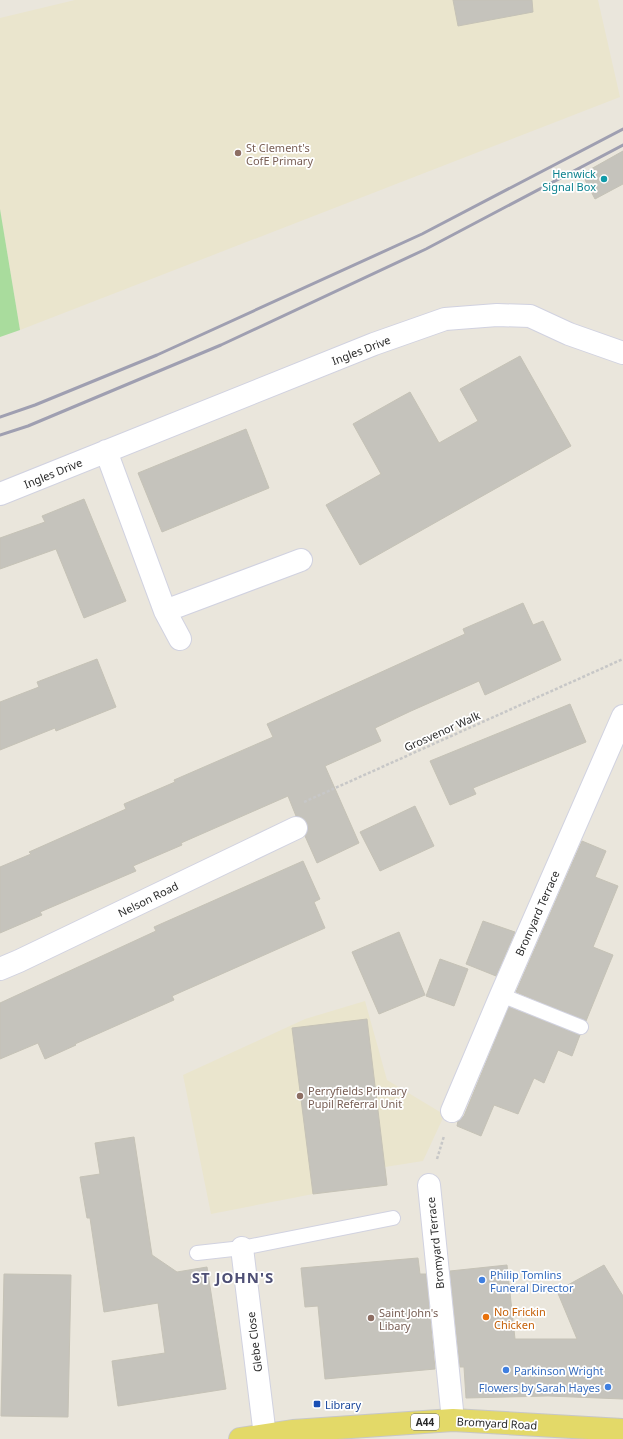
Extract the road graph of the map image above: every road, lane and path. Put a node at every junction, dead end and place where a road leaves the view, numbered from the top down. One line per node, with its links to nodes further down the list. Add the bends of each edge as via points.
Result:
1 (623, 353): 2 (street, Ingles Drive, via 569,334 530,316 497,315 445,319 374,344)
2 (106, 451): 3 (street, Ingles Drive); 5 (street)
3 (0, 494)
4 (301, 560): 5 (street)
5 (165, 611): 6 (street)
6 (180, 639)
7 (623, 659): 9 (path, Grosvenor Walk, via 286,810)
8 (623, 716): 11 (street, Bromyard Terrace)
9 (296, 828): 10 (street, Nelson Road)
10 (0, 969)
11 (501, 995): 12 (lane); 13 (street, Bromyard Terrace)
12 (581, 1027)
13 (452, 1111): 14 (path)
14 (429, 1184): 18 (street, Bromyard Terrace)
15 (393, 1218): 16 (lane)
16 (242, 1248): 17 (lane); 21 (street, Glebe Close)
17 (197, 1253)
18 (453, 1420): 19 (main road, Bromyard Road / A44); 20 (main road, Bromyard Road / A44)
19 (616, 1429)
20 (292, 1435): 21 (main road, Bromyard Road / A44)
21 (265, 1436): 22 (main road, Bromyard Road / A44)
22 (240, 1439)

